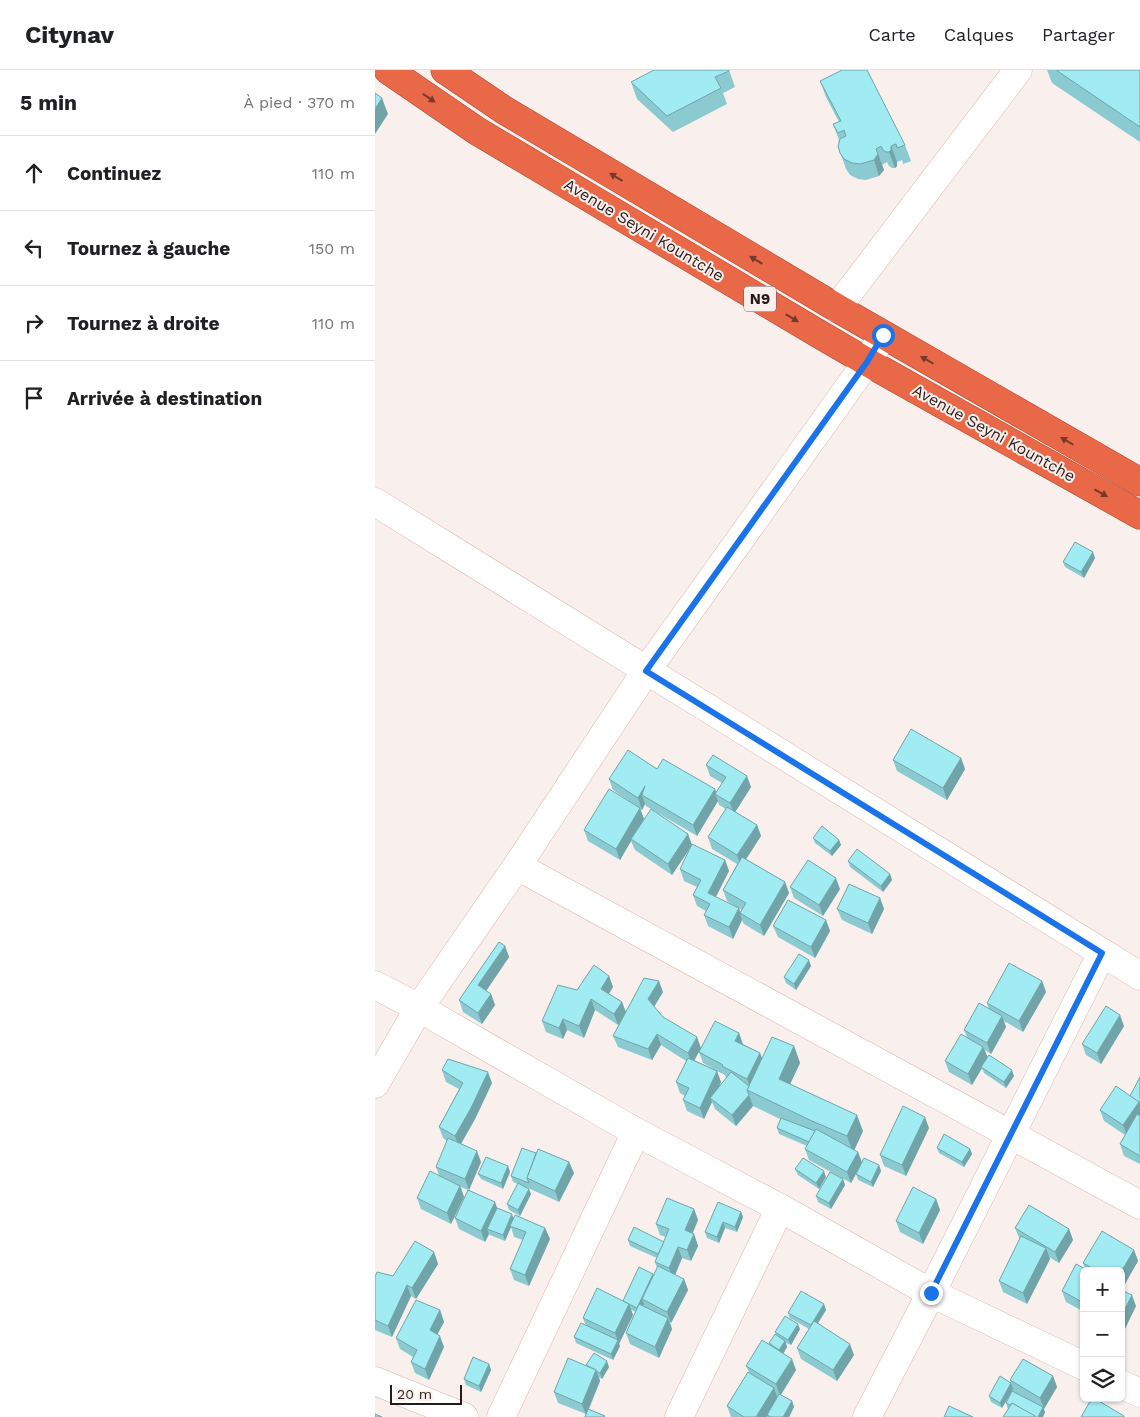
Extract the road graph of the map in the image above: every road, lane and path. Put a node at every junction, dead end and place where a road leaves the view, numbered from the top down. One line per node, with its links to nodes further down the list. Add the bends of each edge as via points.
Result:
1 (388, 70): 6 (highway, Avenue Seyni Kountche / N9, one-way to 6, via 477,131)
2 (445, 70): 4 (highway, Avenue Seyni Kountche / N9, one-way to 2, via 504,110)
3 (1018, 70): 4 (street)
4 (837, 308): 5 (highway, Avenue Seyni Kountche / N9)
5 (883, 335): 6 (street); 7 (highway, Avenue Seyni Kountche / N9, one-way to 5)
6 (867, 362): 9 (highway, Avenue Seyni Kountche / N9, one-way to 9); 10 (street)
7 (1140, 482)
8 (375, 502): 10 (street)
9 (1140, 515)
10 (646, 671): 11 (street); 12 (street)
11 (517, 866): 15 (street); 18 (street)
12 (1102, 953): 13 (street); 18 (street)
13 (1140, 976)
14 (375, 985): 15 (street)
15 (419, 1008): 16 (street); 17 (street)
16 (375, 1084)
17 (636, 1132): 20 (street); 27 (street)
18 (1010, 1135): 19 (street); 21 (street)
19 (1140, 1206)
20 (780, 1208): 21 (street); 28 (street)
21 (931, 1293): 22 (street); 29 (street)
22 (1080, 1364)
23 (375, 1382): 26 (street)
24 (1125, 1386): 25 (street)
25 (1140, 1393)
26 (464, 1417)
27 (501, 1417)
28 (679, 1417)
29 (867, 1417)

